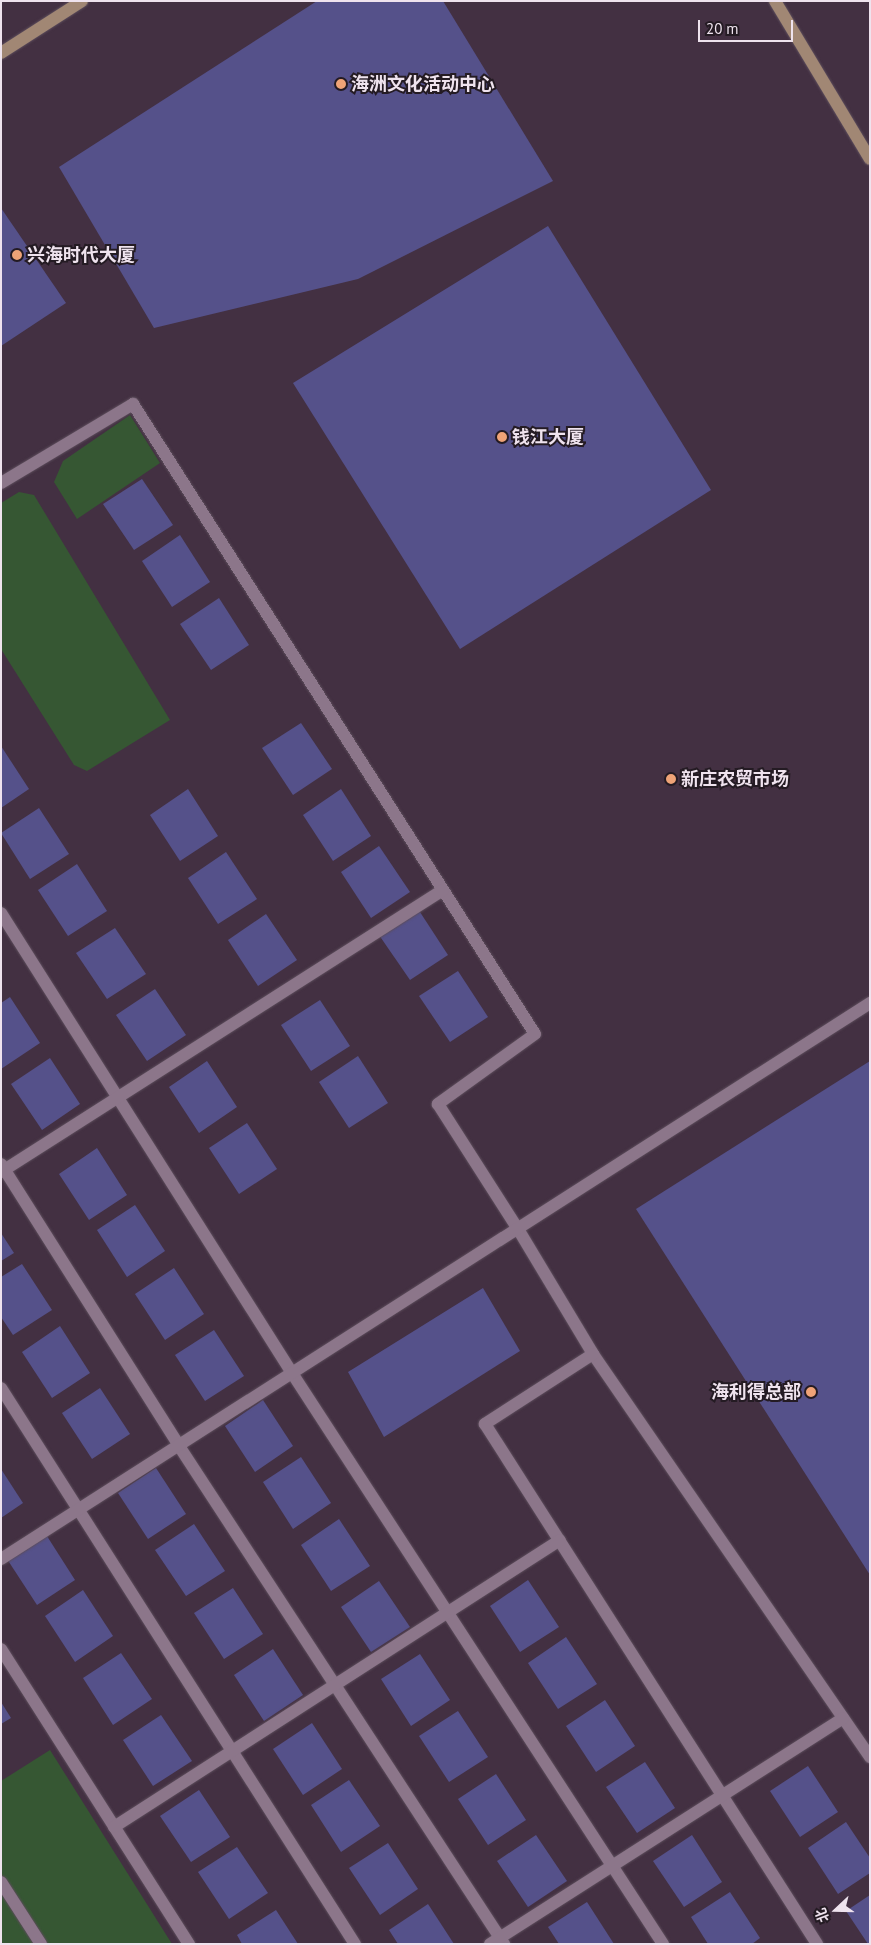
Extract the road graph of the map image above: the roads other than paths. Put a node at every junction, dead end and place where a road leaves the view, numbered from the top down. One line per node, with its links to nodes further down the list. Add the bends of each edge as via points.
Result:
1 (82, 1): 3 (main road)
2 (775, 1): 4 (main road)
3 (1, 53)
4 (870, 159)
5 (1, 483): 6 (street, via 133,404)
6 (443, 890): 9 (street); 11 (street, via 536,1034 438,1104)
7 (1, 913): 9 (street)
8 (870, 1003): 11 (street)
9 (117, 1098): 10 (street); 13 (street)
10 (2, 1168): 15 (street)
11 (518, 1229): 12 (street); 13 (street)
12 (593, 1354): 17 (street, via 485,1424); 22 (street)
13 (292, 1373): 15 (street); 19 (street)
14 (1, 1388): 16 (street)
15 (179, 1446): 16 (street); 21 (street)
16 (79, 1510): 18 (street); 23 (street)
17 (560, 1540): 19 (street); 25 (street)
18 (1, 1559)
19 (447, 1612): 21 (street); 27 (street)
20 (1, 1649): 26 (street)
21 (335, 1685): 23 (street); 29 (street)
22 (843, 1718): 24 (street); 25 (street)
23 (232, 1751): 26 (street); 32 (street)
24 (870, 1757)
25 (722, 1795): 27 (street); 34 (street)
26 (114, 1827): 31 (street)
27 (612, 1866): 29 (street); 33 (street)
28 (1, 1882): 30 (street)
29 (498, 1942)
30 (41, 1944)
31 (189, 1944)
32 (355, 1944)
33 (663, 1944)
34 (817, 1944)

